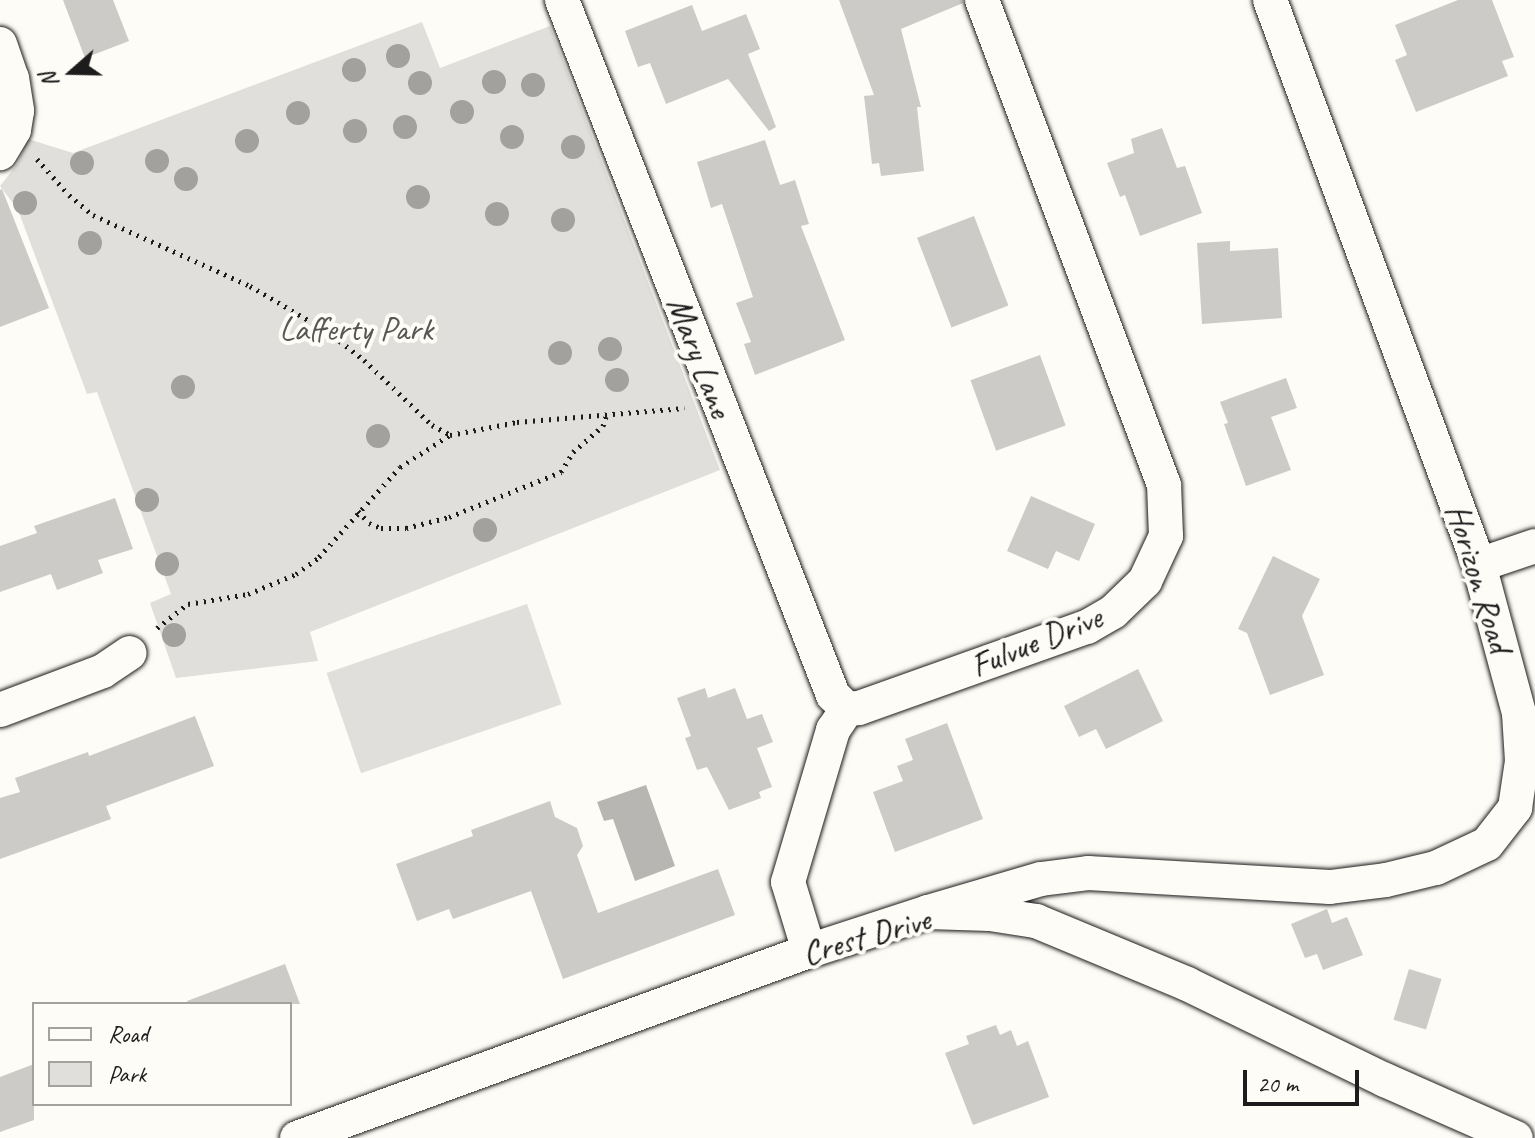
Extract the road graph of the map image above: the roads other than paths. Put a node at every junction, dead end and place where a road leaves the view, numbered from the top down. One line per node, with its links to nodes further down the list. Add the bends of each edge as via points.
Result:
1 (562, 0): 9 (street, Mary Lane, via 833,695)
2 (982, 0): 9 (street, Fulvue Drive, via 1164,485 1166,536 1145,581 1113,612 1087,627)
3 (1270, 0): 7 (street, Horizon Road)
4 (0, 44): 5 (street, via 17,97 14,130)
5 (4, 148)
6 (1535, 546): 7 (street)
7 (1479, 565): 11 (street, Horizon Road, via 1519,713 1522,761 1515,808 1487,844 1436,868 1358,884 1330,887 1088,873 1041,879)
8 (130, 653): 10 (street, via 103,671)
9 (847, 709): 12 (street, via 833,730 788,882)
10 (0, 710)
11 (928, 912): 12 (street, Crest Drive); 14 (street, Crest Drive, via 1036,921 1187,984)
12 (809, 951): 13 (street, Crest Drive)
13 (297, 1138)
14 (1516, 1138)

